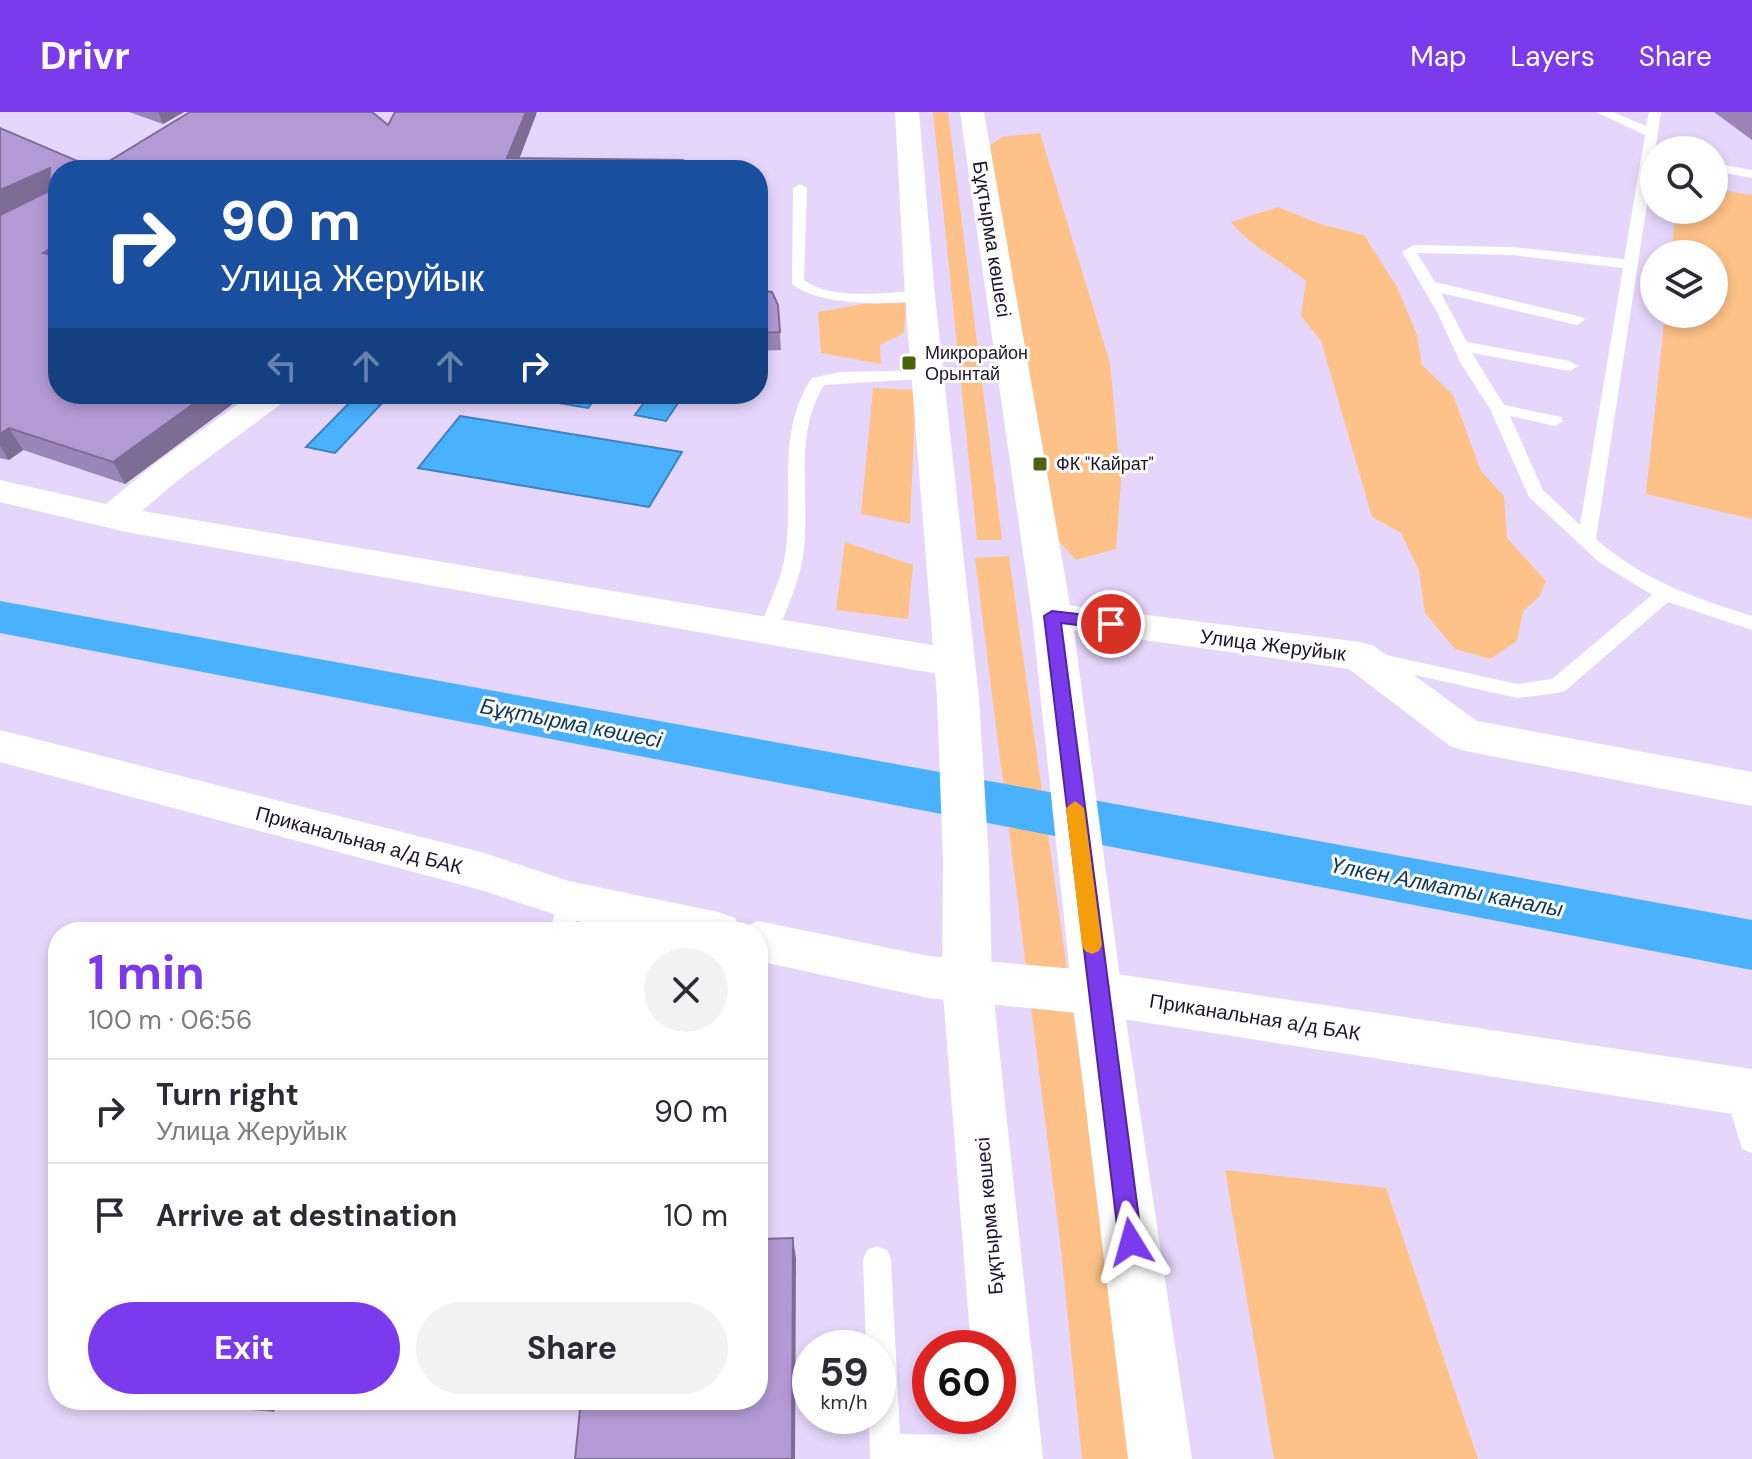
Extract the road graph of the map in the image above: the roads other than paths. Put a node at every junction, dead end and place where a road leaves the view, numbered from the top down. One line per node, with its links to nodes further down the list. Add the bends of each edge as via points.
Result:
1 (907, 112): 13 (main road, Бұқтырма көшесі)
2 (972, 112): 25 (main road, Бұқтырма көшесі)
3 (1602, 112): 5 (lane)
4 (1655, 112): 5 (lane)
5 (1652, 133): 6 (lane)
6 (1652, 136)
7 (1728, 170): 8 (lane)
8 (1752, 174)
9 (800, 188): 13 (lane, via 797,281 803,290 819,295)
10 (1640, 210): 11 (lane)
11 (1630, 264): 12 (lane, via 1512,251 1414,249 1409,252); 23 (lane)
12 (1431, 286): 14 (lane); 15 (lane)
13 (920, 296): 17 (main road, Бұқтырма көшесі)
14 (1577, 320)
15 (1461, 346): 16 (lane); 19 (lane)
16 (1570, 366)
17 (930, 375): 27 (lane, via 829,379 818,381 806,395 798,425 795,552); 29 (main road, Бұқтырма көшесі)
18 (259, 404): 22 (main road)
19 (1498, 409): 20 (lane); 23 (lane, via 1535,493)
20 (1555, 421)
21 (0, 491): 22 (main road)
22 (113, 517): 27 (main road)
23 (1587, 541): 24 (lane, via 1611,565)
24 (1664, 595): 26 (lane); 28 (lane, via 1558,686 1517,691)
25 (1052, 616): 28 (main road, Улица Жеруйык); 36 (main road, Бұқтырма көшесі)
26 (1752, 623)
27 (768, 632): 29 (main road)
28 (1360, 656): 31 (main road, Улица Жеруйык, via 1465,735)
29 (956, 681): 35 (main road, Бұқтырма көшесі)
30 (0, 746): 32 (main road, Приканальная а/д БАК, via 481,871)
31 (1752, 789)
32 (565, 916): 33 (main road, Приканальная а/д БАК)
33 (622, 922)
34 (768, 943): 35 (main road, Приканальная а/д БАК)
35 (967, 981): 36 (main road, Приканальная а/д БАК); 41 (main road, Бұқтырма көшесі)
36 (1097, 993): 37 (main road, Приканальная а/д БАК); 42 (main road, Бұқтырма көшесі)
37 (1744, 1091): 38 (lane)
38 (1752, 1140)
39 (877, 1260): 40 (lane)
40 (886, 1454): 41 (lane)
41 (1011, 1455)
42 (1160, 1459)

